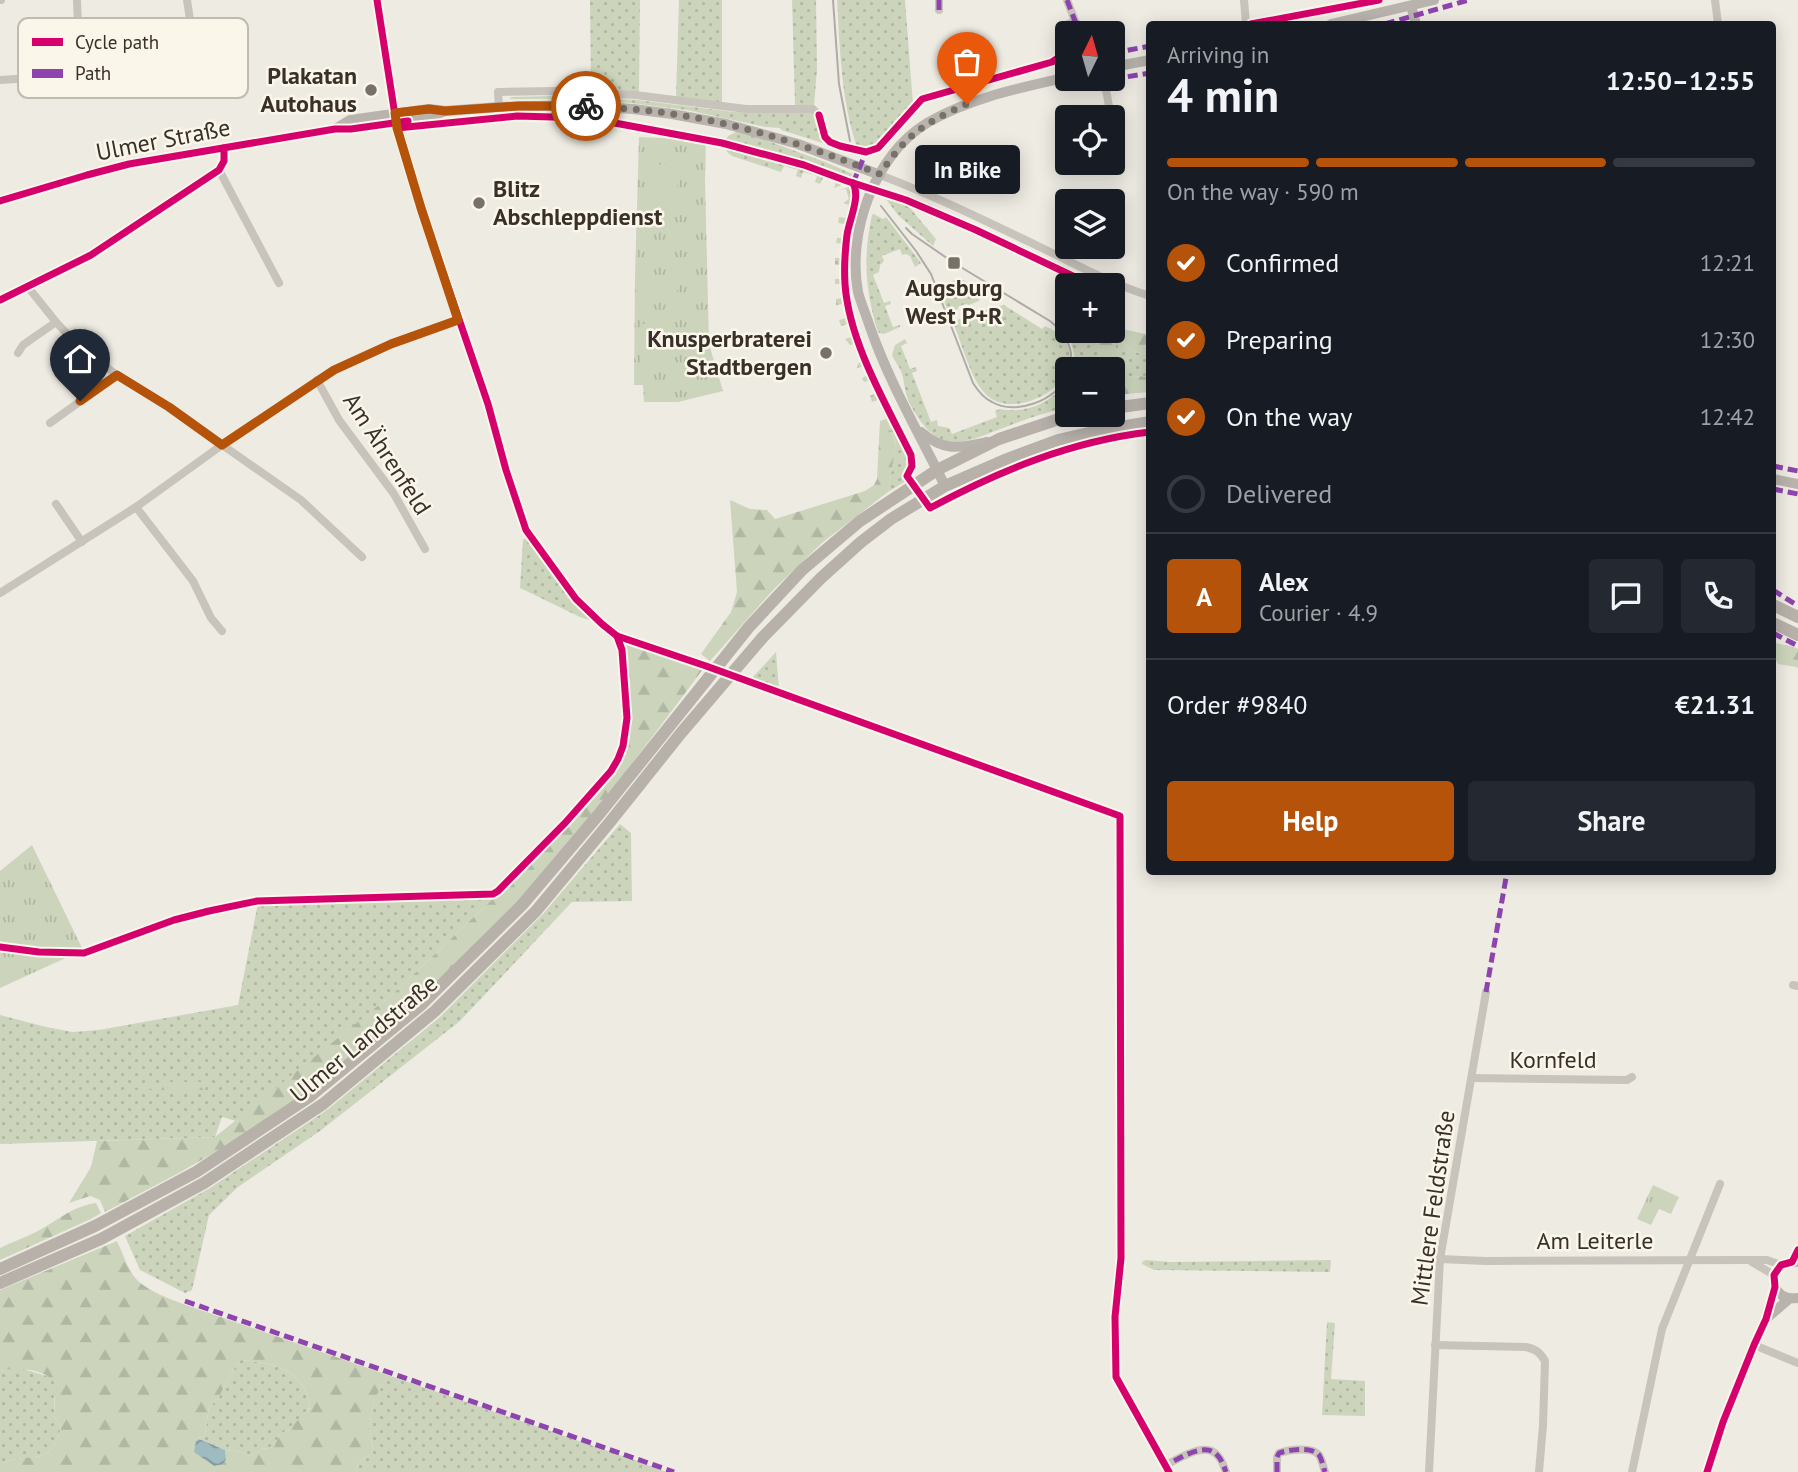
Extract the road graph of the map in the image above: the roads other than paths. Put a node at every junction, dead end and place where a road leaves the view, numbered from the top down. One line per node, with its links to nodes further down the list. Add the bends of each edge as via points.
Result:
1 (77, 0): 11 (street)
2 (187, 0): 12 (street)
3 (377, 0): 27 (street)
4 (939, 0): 10 (street)
5 (1067, 0): 13 (street)
6 (1244, 0): 14 (street)
7 (1434, 0): 9 (street)
8 (1715, 0): 17 (street)
9 (1411, 6): 15 (street); 16 (street)
10 (939, 10)
11 (78, 18)
12 (190, 18)
13 (1075, 21)
14 (1246, 21)
15 (1344, 21)
16 (1415, 21)
17 (1718, 21)
18 (1055, 59): 24 (street)
19 (1146, 61): 20 (street)
20 (1125, 65)
21 (18, 79): 22 (street)
22 (0, 80)
23 (1055, 80): 30 (street, via 944,114 907,139)
24 (922, 99)
25 (499, 107): 26 (street, via 498,92 555,91 635,95 746,109 813,109); 27 (street, Ulmer Straße); 30 (street, via 573,105 672,114 798,144)
26 (819, 116)
27 (396, 118): 28 (street, Ulmer Straße); 36 (street)
28 (224, 148): 29 (street); 31 (street, Ulmer Straße, via 114,168)
29 (219, 170): 32 (street); 33 (street, via 118,238)
30 (880, 174): 34 (street); 46 (street, via 858,232 859,293 886,370)
31 (0, 201)
32 (279, 283)
33 (28, 287): 35 (street); 37 (street)
34 (1146, 294)
35 (0, 300)
36 (458, 320): 40 (street, via 379,349); 55 (street)
37 (56, 322): 38 (street); 39 (street, via 82,350)
38 (18, 353)
39 (117, 375): 44 (street); 48 (street)
40 (317, 380): 48 (street); 57 (street, Am Ährenfeld)
41 (1146, 404): 42 (main road)
42 (1125, 406)
43 (1055, 420): 47 (main road)
44 (50, 423)
45 (1146, 423): 52 (main road, Ulmer Landstraße, via 1058,440)
46 (916, 428): 47 (street, via 948,447); 49 (street)
47 (999, 439): 49 (main road)
48 (222, 445): 54 (street); 58 (street, via 301,500)
49 (937, 470): 52 (street); 74 (main road, via 860,521 802,570 749,627 522,905 421,1005 309,1097 196,1172 95,1226)
50 (1776, 480): 51 (street)
51 (1798, 484)
52 (945, 486): 76 (main road, Ulmer Landstraße, via 861,542 763,637 536,911 435,1011 323,1104 204,1183 101,1239)
53 (56, 504): 56 (street)
54 (136, 507): 56 (street); 63 (street, via 192,581)
55 (531, 536)
56 (82, 542): 59 (street)
57 (425, 549)
58 (362, 557)
59 (0, 593)
60 (1776, 606): 61 (main road)
61 (1798, 617)
62 (1776, 624): 64 (main road)
63 (222, 631)
64 (1798, 635)
65 (1486, 992): 67 (street, Mittlere Feldstraße)
66 (1632, 1077): 67 (street, Kornfeld)
67 (1472, 1078): 70 (street, Mittlere Feldstraße)
68 (1720, 1184): 71 (street)
69 (1798, 1250): 73 (street)
70 (1440, 1259): 71 (street, Am Leiterle); 79 (street, Mittlere Feldstraße)
71 (1691, 1260): 72 (street, Am Leiterle); 88 (street, via 1660,1337)
72 (1750, 1260): 73 (street, Am Leiterle); 75 (street)
73 (1790, 1263): 75 (street)
74 (0, 1269)
75 (1774, 1281): 77 (street, via 1778,1292); 78 (street)
76 (0, 1283)
77 (1793, 1298): 78 (street)
78 (1766, 1319): 80 (street)
79 (1435, 1345): 86 (street, Mittlere Feldstraße); 87 (street, via 1526,1347 1540,1353 1545,1361)
80 (1754, 1345): 81 (street); 89 (street)
81 (1798, 1363)
82 (1167, 1468): 83 (street, via 1206,1450 1218,1456)
83 (1226, 1472)
84 (1277, 1472): 85 (street, via 1279,1453 1310,1450 1321,1456)
85 (1325, 1472)
86 (1429, 1472)
87 (1539, 1472)
88 (1632, 1472)
89 (1707, 1472)

